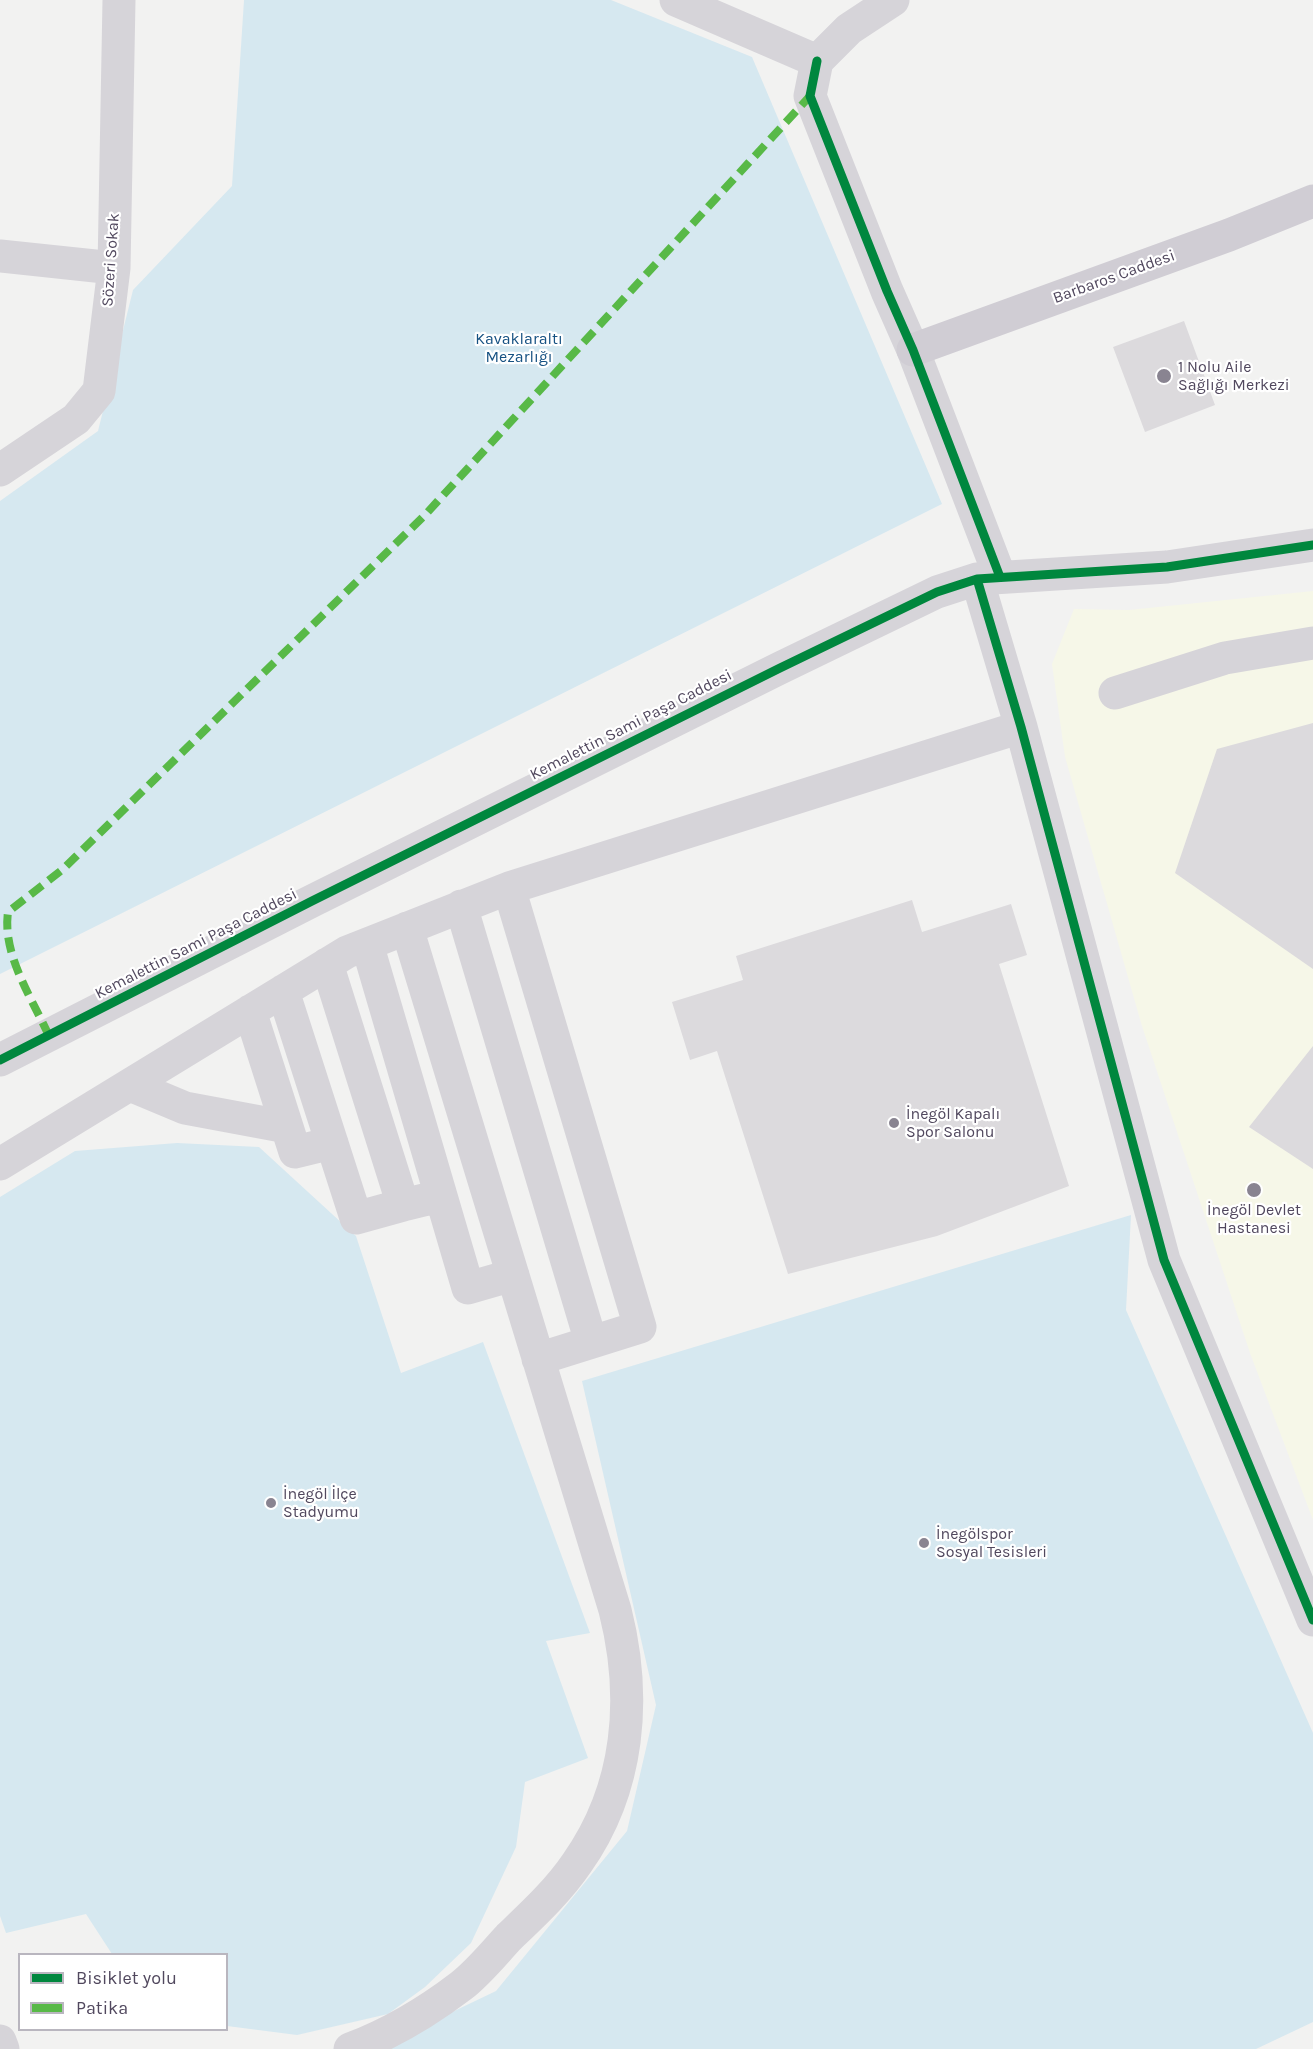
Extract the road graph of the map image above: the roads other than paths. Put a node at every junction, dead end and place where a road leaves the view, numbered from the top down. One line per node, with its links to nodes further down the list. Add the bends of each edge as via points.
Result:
1 (118, 0): 7 (street, Sözeri Sokak)
2 (676, 0): 4 (street)
3 (893, 0): 4 (street, via 849,29)
4 (817, 61): 8 (street, via 810,96)
5 (1313, 201): 8 (main road, Barbaros Caddesi)
6 (0, 256): 7 (street)
7 (114, 268): 9 (street, Sözeri Sokak, via 99,391 76,419)
8 (913, 350): 11 (street)
9 (0, 470)
10 (1313, 545): 11 (street, Kemalettin Sami Paşa Caddesi, via 1167,567)
11 (989, 578): 14 (street); 22 (street, Kemalettin Sami Paşa Caddesi, via 938,592 790,663)
12 (1313, 643): 13 (street, via 1225,658)
13 (1115, 693)
14 (1021, 727): 15 (street); 32 (street, via 1164,1260)
15 (508, 888): 16 (street); 30 (street, via 640,1327)
16 (461, 906): 17 (street); 30 (street)
17 (407, 928): 18 (street); 29 (street)
18 (367, 944): 19 (street); 27 (street)
19 (327, 964): 20 (street); 28 (street)
20 (283, 991): 21 (street); 25 (street)
21 (250, 1011): 23 (street); 24 (street)
22 (0, 1060)
23 (130, 1085): 24 (street, via 184,1108); 26 (street)
24 (287, 1127): 25 (street, via 296,1152)
25 (332, 1143): 28 (street, via 356,1218)
26 (0, 1164)
27 (440, 1196): 28 (street); 29 (street, via 468,1288)
28 (403, 1205)
29 (513, 1275): 31 (street)
30 (591, 1342): 31 (street)
31 (538, 1359): 35 (street, via 623,1643 628,1709 619,1774 595,1835 557,1889 462,1985 387,2035)
32 (1313, 1620)
33 (0, 2042): 34 (street)
34 (3, 2049)
35 (350, 2049)

